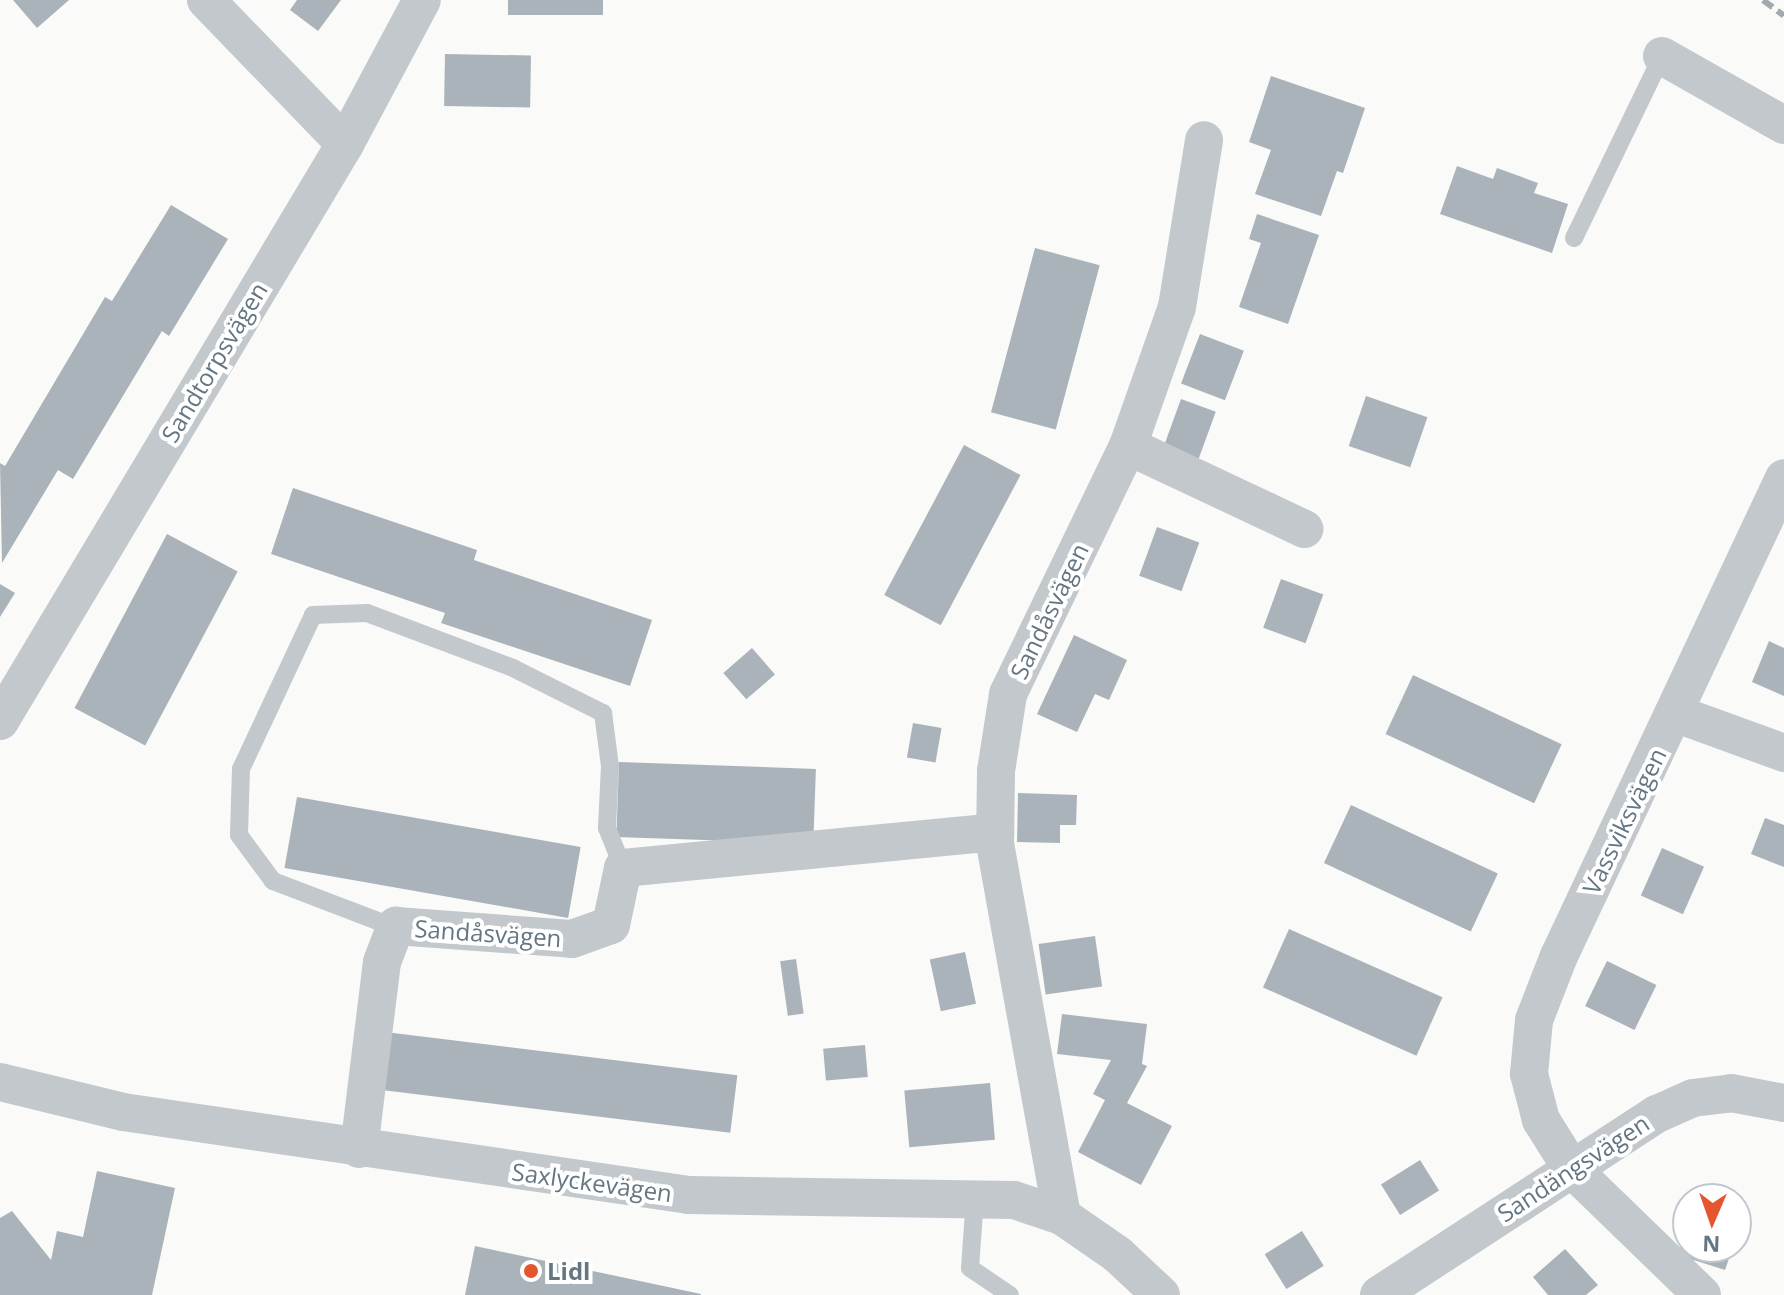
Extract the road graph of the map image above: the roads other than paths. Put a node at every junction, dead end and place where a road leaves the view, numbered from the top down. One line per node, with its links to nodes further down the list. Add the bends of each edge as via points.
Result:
1 (206, 0): 6 (street)
2 (422, 0): 6 (street, Sandtorpsvägen)
3 (1662, 56): 4 (street); 7 (lane)
4 (1784, 125)
5 (1204, 140): 8 (street, Sandåsvägen, via 1177,307)
6 (345, 144): 12 (street, Sandtorpsvägen)
7 (1574, 238)
8 (1128, 446): 10 (street); 14 (street, Sandåsvägen, via 1008,694 996,771)
9 (1784, 478): 11 (street, Vassviksvägen)
10 (1304, 529)
11 (1677, 714): 13 (street); 20 (street, Vassviksvägen, via 1559,956 1534,1020 1529,1074 1541,1120)
12 (0, 721)
13 (1784, 753)
14 (995, 832): 15 (street); 22 (street, Sandåsvägen)
15 (623, 868): 16 (street, Sandåsvägen, via 611,925 572,939); 16 (lane, via 607,828 610,766 603,713 513,668 367,613 313,615 241,769 239,835 273,881)
16 (396, 928): 19 (street, Sandåsvägen, via 382,962)
17 (0, 1082): 19 (street, Saxlyckevägen, via 123,1112)
18 (1784, 1103): 20 (street, Sandängsvägen, via 1731,1093 1693,1098 1657,1114)
19 (359, 1149): 21 (street, Saxlyckevägen, via 689,1195)
20 (1571, 1168): 25 (street, Sandängsvägen); 26 (street, Vassviksvägen)
21 (975, 1198): 22 (street, Saxlyckevägen, via 1014,1200); 23 (lane, via 970,1268)
22 (1062, 1216): 24 (street, Saxlyckevägen, via 1117,1254)
23 (1010, 1295)
24 (1161, 1295)
25 (1379, 1295)
26 (1702, 1295)

